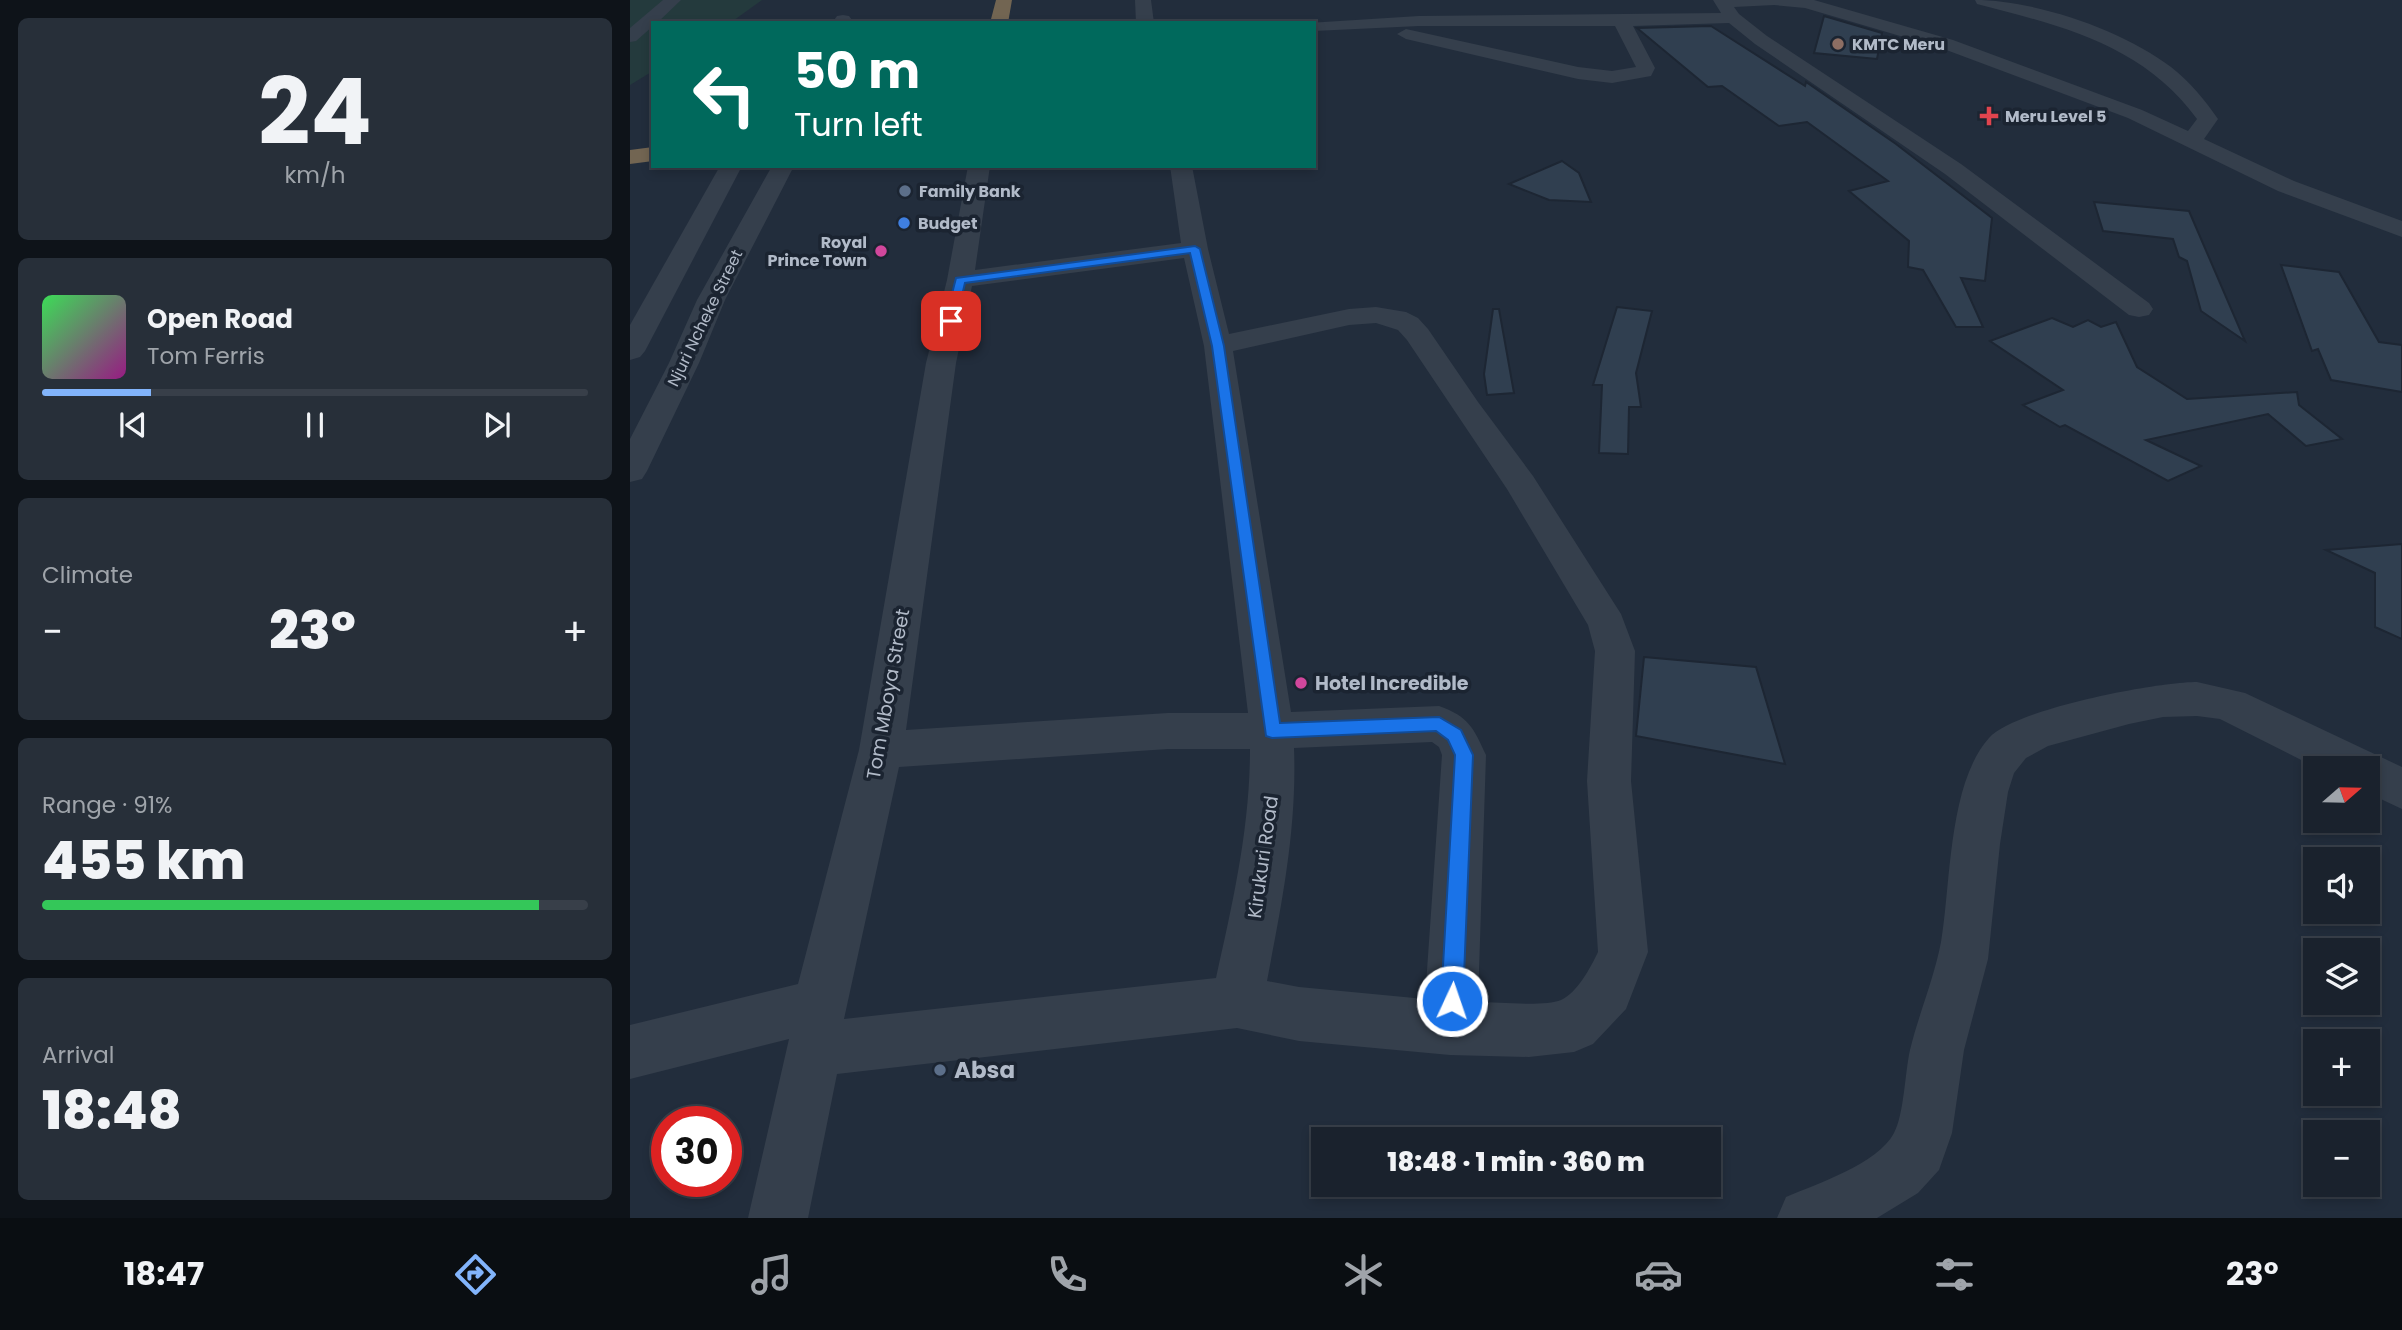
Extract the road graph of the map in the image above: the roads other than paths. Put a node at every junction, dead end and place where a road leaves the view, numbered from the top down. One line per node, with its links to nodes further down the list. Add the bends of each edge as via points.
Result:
1 (673, 0): 12 (street)
2 (1004, 0): 7 (highway)
3 (1143, 0): 8 (street)
4 (1983, 0): 13 (street, via 2093,33 2145,58 2179,83 2208,119)
5 (1809, 1): 6 (street); 13 (street, via 1947,44)
6 (1725, 6): 10 (street); 24 (street, via 1761,40 1953,169)
7 (999, 21)
8 (1145, 21)
9 (1368, 21): 10 (street); 10 (street, via 1441,43 1612,77 1634,75 1646,68); 11 (street)
10 (1624, 22)
11 (1316, 26)
12 (630, 37)
13 (2193, 139): 20 (street, via 2286,186)
14 (651, 154): 15 (highway)
15 (630, 157)
16 (730, 168): 25 (street)
17 (782, 168): 23 (street, Njuri Ncheke Street)
18 (979, 168): 22 (street, Tom Mboya Street)
19 (1181, 168): 21 (street, Kirukuri Road)
20 (2402, 230)
21 (1195, 249): 22 (street); 26 (street, Kirukuri Road)
22 (960, 280): 30 (street, Tom Mboya Street, via 941,363)
23 (711, 300): 25 (street); 28 (street, Njuri Ncheke Street)
24 (2139, 309)
25 (641, 310): 27 (street)
26 (1218, 346): 29 (street, Kirukuri Road); 36 (street, via 1349,317 1376,315 1408,324 1521,484 1608,624 1615,651 1609,781 1623,952 1608,991 1574,1025 1529,1030)
27 (630, 351)
28 (630, 471)
29 (1272, 731): 30 (street, via 1168,731); 34 (street, Kirukuri Road, via 1273,800); 36 (street, via 1439,724 1455,735 1464,755)
30 (881, 750): 35 (street, Tom Mboya Street)
31 (2335, 756): 39 (street, via 2231,705 2194,698 2172,698 2100,715 2023,737 2004,750 1976,842 1966,945 1937,1050 1919,1147 1902,1168 1857,1196)
32 (2380, 778): 33 (street)
33 (2402, 789)
34 (1237, 1002): 35 (street); 36 (street, via 1299,1014)
35 (817, 1027): 37 (street); 38 (street, Tom Mboya Street)
36 (1450, 1028)
37 (630, 1052)
38 (778, 1218)
39 (1807, 1218)

